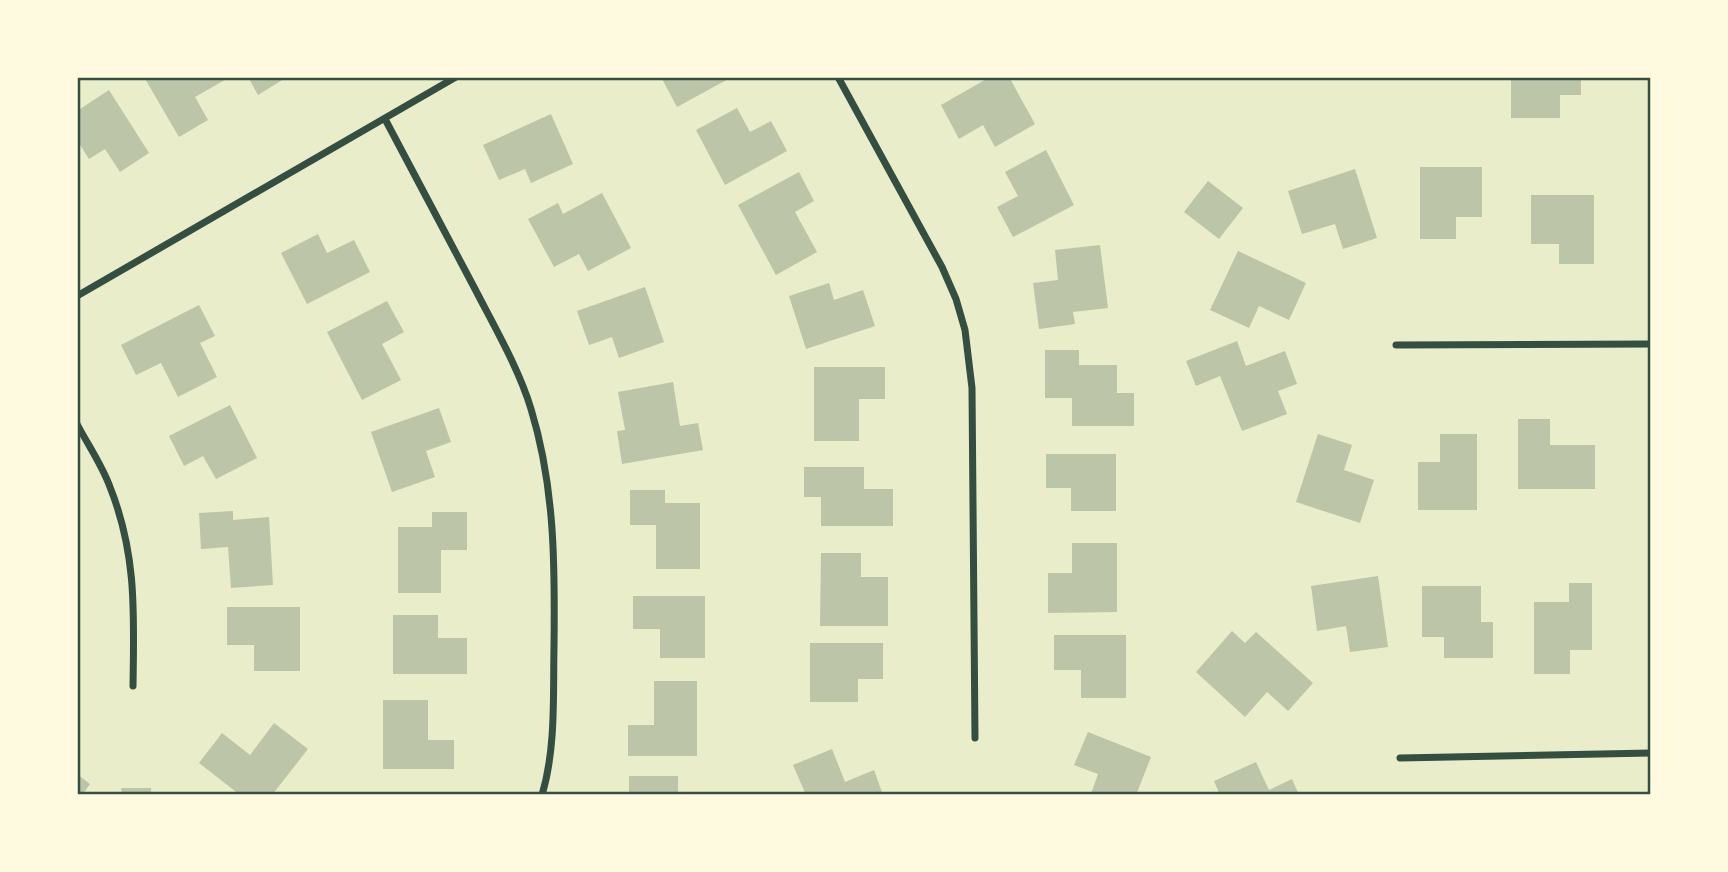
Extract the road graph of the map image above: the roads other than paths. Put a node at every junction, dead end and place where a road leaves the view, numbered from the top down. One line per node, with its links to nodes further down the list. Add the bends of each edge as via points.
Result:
1 (456, 77): 3 (street)
2 (838, 77): 9 (street, via 942,267 965,330 972,388)
3 (385, 119): 4 (street); 12 (street, via 499,334 531,407 539,440 553,525 555,584 553,720)
4 (77, 296)
5 (1651, 344): 6 (street)
6 (1396, 345)
7 (77, 424): 8 (street, via 110,485 125,532 132,565)
8 (133, 686)
9 (975, 738)
10 (1651, 754): 11 (street)
11 (1400, 758)
12 (542, 795)

